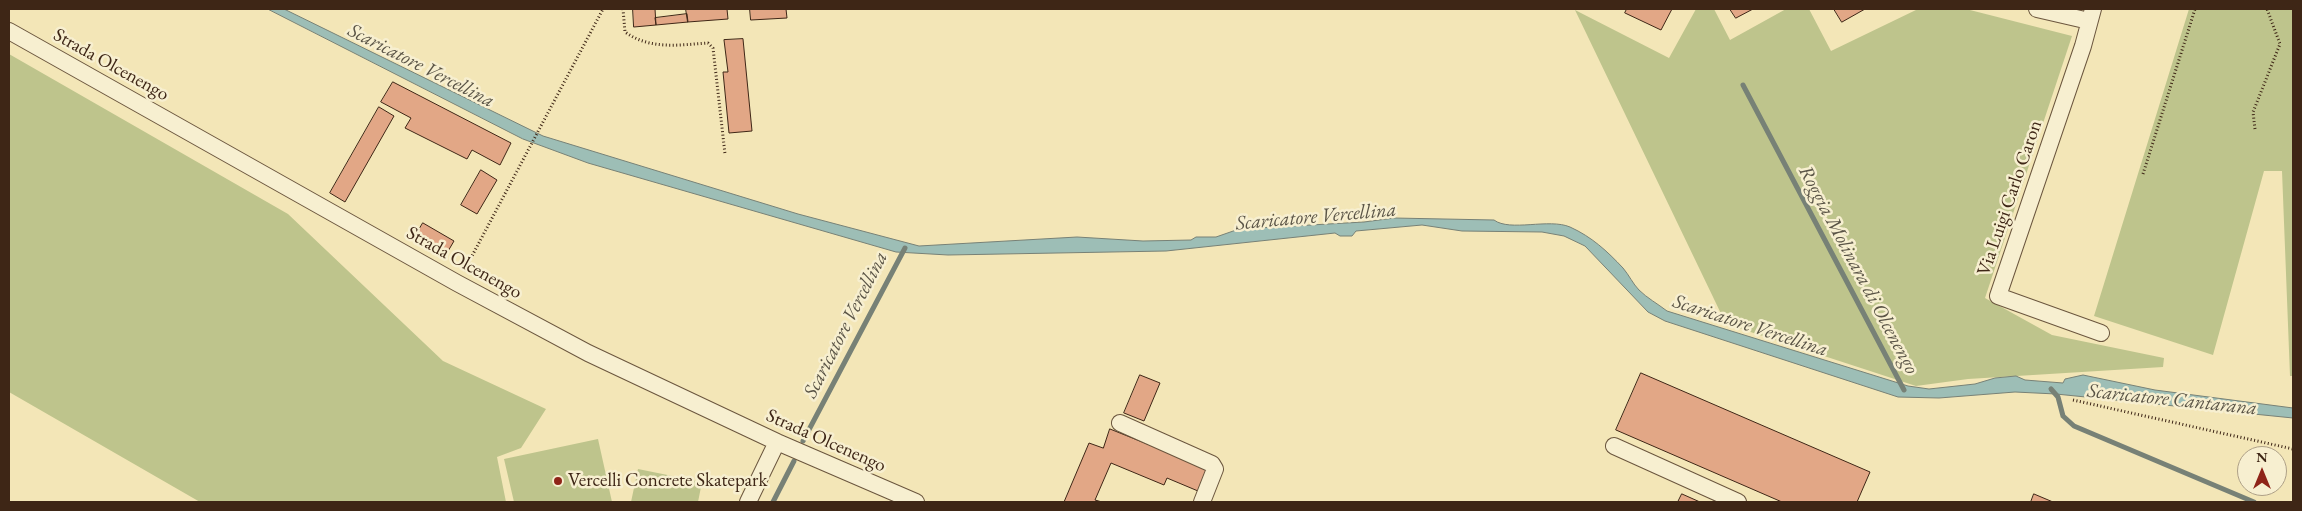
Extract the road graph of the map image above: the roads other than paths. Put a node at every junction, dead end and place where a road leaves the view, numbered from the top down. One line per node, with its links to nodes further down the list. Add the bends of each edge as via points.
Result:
1 (2037, 9): 2 (street)
2 (2091, 15): 4 (street, Via Luigi Carlo Caron, via 1998,296)
3 (9, 30): 6 (street, Strada Olcenengo, via 588,354)
4 (2102, 333)
5 (1120, 423): 10 (street, via 1212,464 1215,469)
6 (777, 442): 8 (street); 9 (street, Strada Olcenengo)
7 (1614, 446): 11 (street)
8 (748, 502)
9 (916, 502)
10 (1202, 502)
11 (1738, 502)

